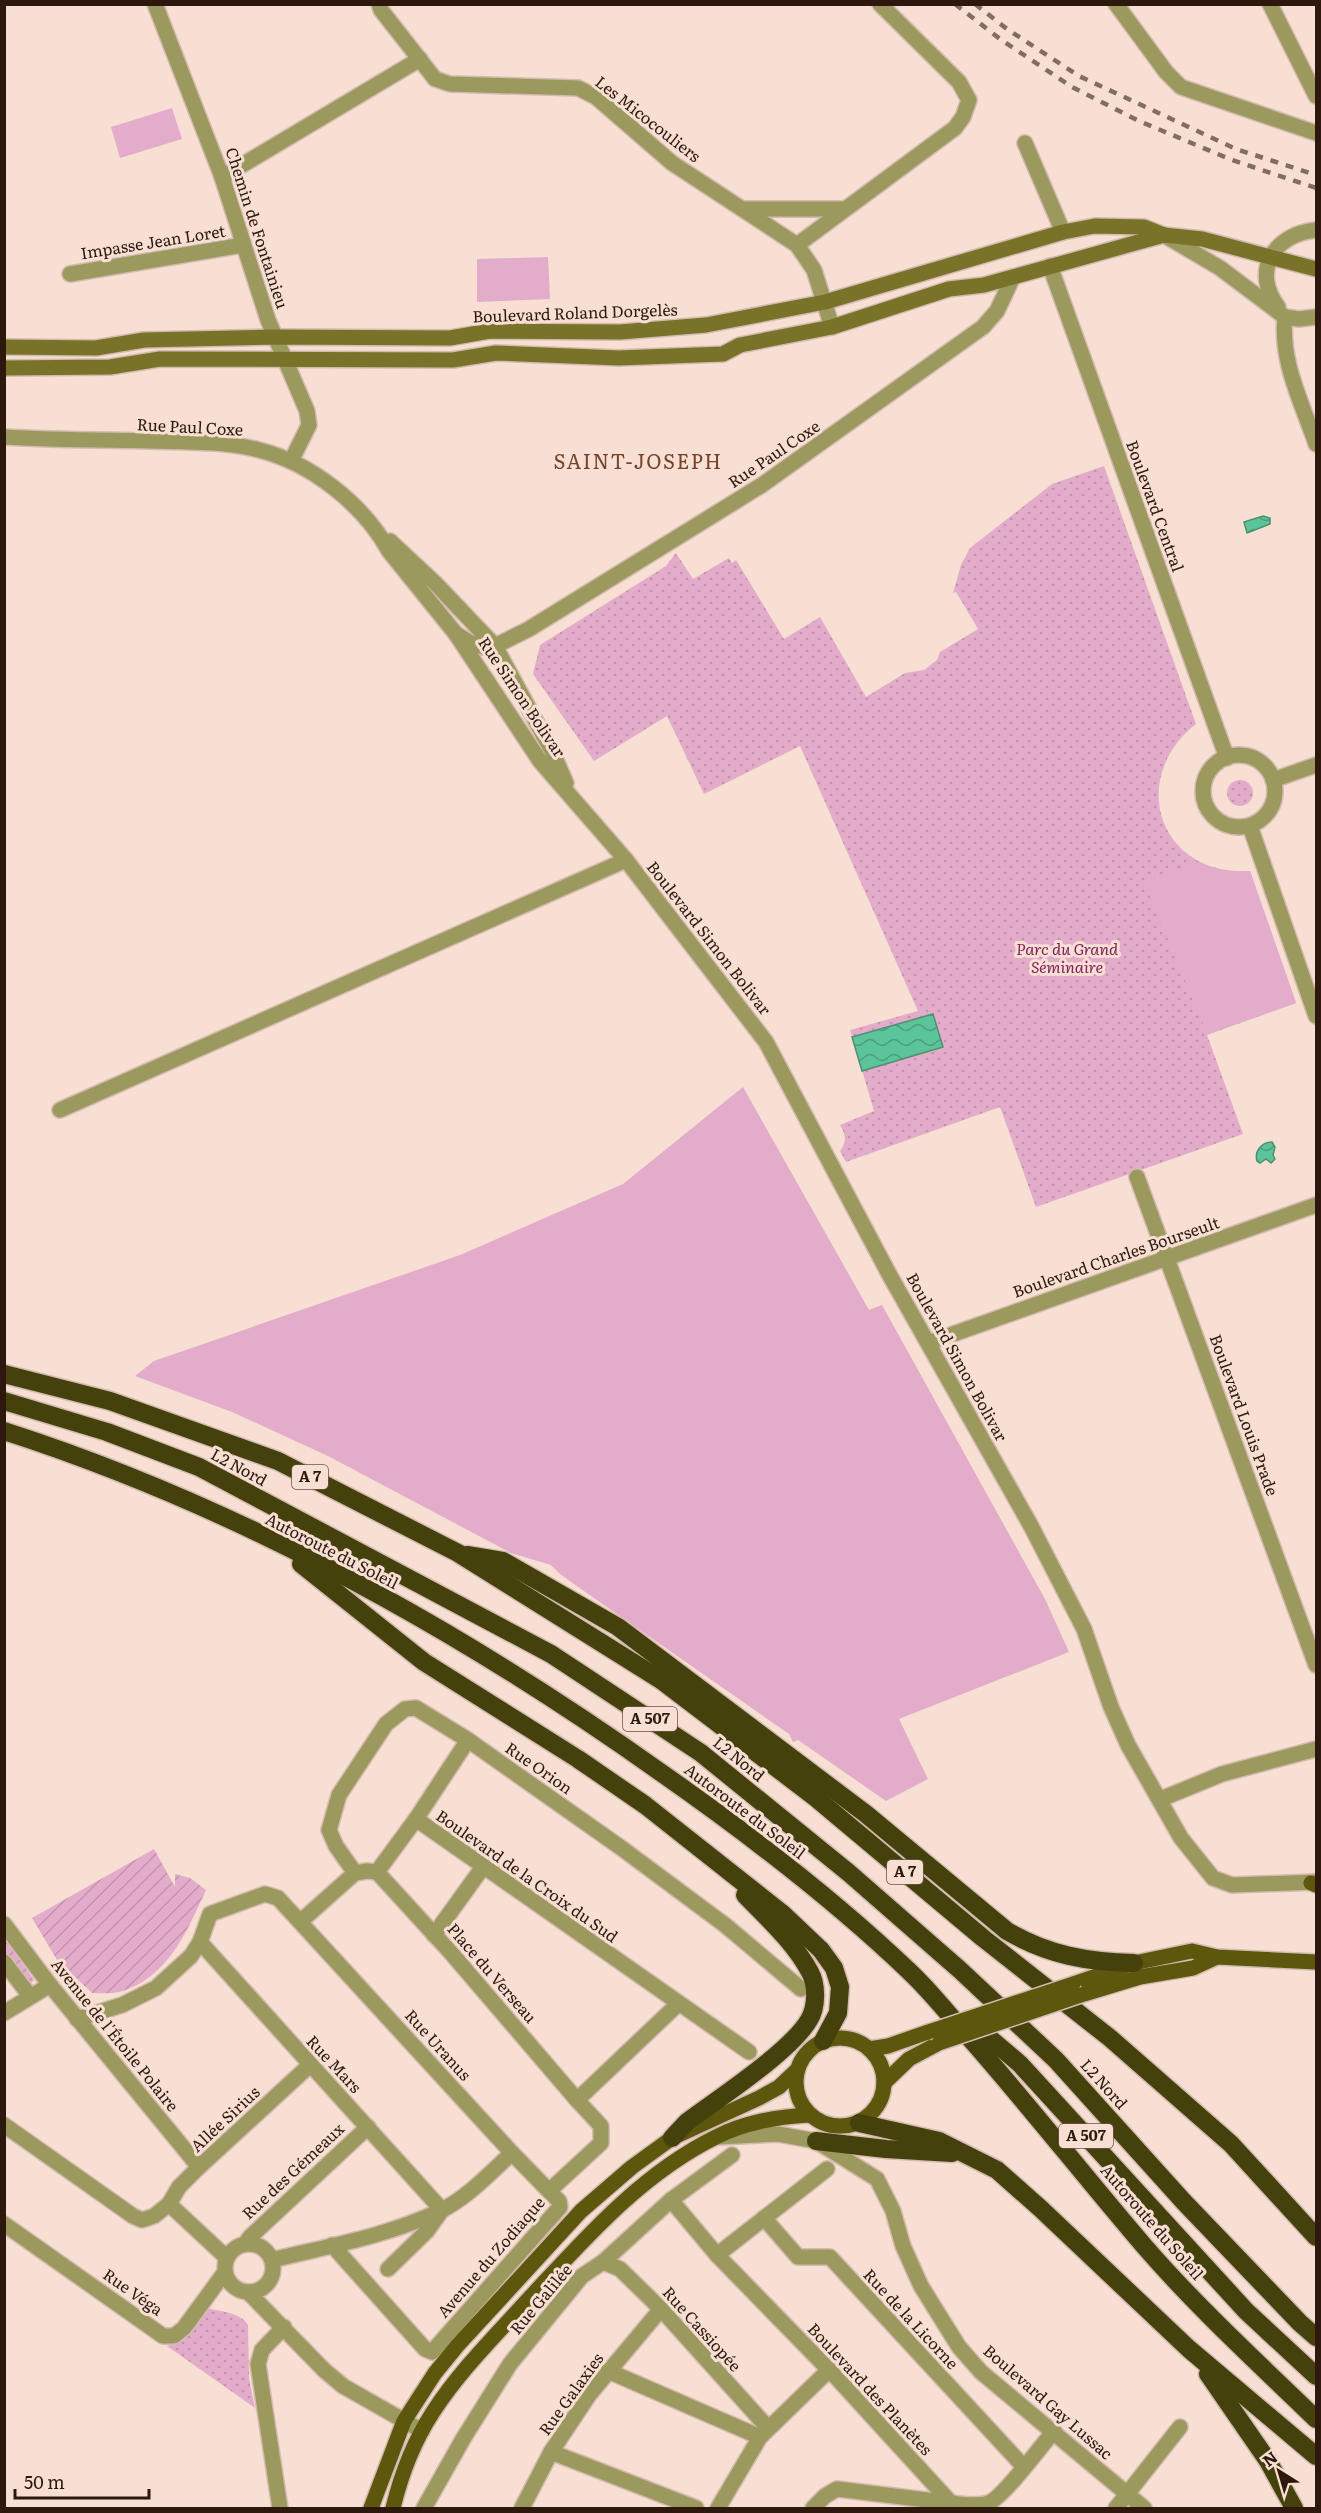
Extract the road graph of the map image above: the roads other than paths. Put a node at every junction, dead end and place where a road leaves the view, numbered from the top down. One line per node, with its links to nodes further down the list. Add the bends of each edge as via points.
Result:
1 (155, 4): 10 (street, Chemin de Fontainieu)
2 (379, 4): 6 (street, Les Micocouliers)
3 (880, 4): 12 (street, via 959,82 969,100 955,128)
4 (1116, 4): 8 (street, via 1181,87)
5 (1270, 4): 7 (street)
6 (420, 58): 10 (street); 11 (street, Les Micocouliers, via 435,78 450,84 578,88 596,97 672,163)
7 (1317, 96)
8 (1317, 133)
9 (1025, 143): 14 (street)
10 (222, 177): 16 (street, Chemin de Fontainieu)
11 (744, 209): 12 (street); 17 (street, Les Micocouliers)
12 (844, 209): 17 (street)
13 (1317, 230): 18 (street, via 1288,237)
14 (1063, 232): 15 (main road, Boulevard Roland Dorgelès, via 1095,226 1143,227); 23 (main road, Boulevard Roland Dorgelès)
15 (1164, 235): 18 (main road, via 1202,239); 19 (main road); 24 (street, via 1220,268)
16 (243, 245): 21 (street, Impasse Jean Loret); 27 (street, Chemin de Fontainieu)
17 (797, 245): 23 (street, Les Micocouliers, via 814,270)
18 (1270, 256): 20 (main road); 24 (street, via 1266,286)
19 (1050, 266): 22 (main road); 37 (street, Boulevard Central)
20 (1317, 269)
21 (69, 273)
22 (1013, 277): 26 (main road, via 949,289); 36 (street, Rue Paul Coxe, via 997,311 983,327 829,439 732,504)
23 (825, 302): 26 (street, Les Micocouliers); 27 (main road, Boulevard Roland Dorgelès, via 706,325 620,332 490,331 450,338)
24 (1285, 317): 25 (street); 32 (street, via 1285,355)
25 (1317, 317)
26 (832, 327): 29 (main road, via 740,345 723,354 619,358 496,353 453,360)
27 (274, 337): 28 (main road, Boulevard Roland Dorgelès, via 144,340 96,348); 29 (street, Chemin de Fontainieu)
28 (4, 347)
29 (284, 361): 30 (main road, via 160,360 110,367); 33 (street, Chemin de Fontainieu, via 307,411 309,425)
30 (4, 368)
31 (4, 437): 33 (street, Rue Paul Coxe, via 208,443 260,450)
32 (1317, 444)
33 (291, 461): 34 (street, Rue Paul Coxe, via 331,486)
34 (380, 536): 35 (street, Rue Paul Coxe); 36 (street, Rue Paul Coxe, via 411,560)
35 (456, 634): 36 (street, Rue Paul Coxe, via 483,646); 40 (street, Rue Simon Bolivar, via 540,761)
36 (495, 646): 40 (street, Rue Simon Bolivar, via 552,751)
37 (1227, 758): 39 (street, via 1244,756 1259,761); 41 (street, via 1207,776 1207,805 1222,822)
38 (1317, 765): 39 (street)
39 (1273, 780): 41 (street, via 1275,791 1270,809)
40 (569, 792): 42 (street, Boulevard Simon Bolivar)
41 (1250, 826): 43 (street)
42 (626, 860): 44 (street); 48 (street, Boulevard Simon Bolivar, via 766,1042)
43 (1317, 1016)
44 (60, 1110)
45 (1137, 1177): 47 (street, Boulevard Louis Prade)
46 (1317, 1205): 47 (street, Boulevard Charles Bourseult)
47 (1167, 1258): 48 (street, Boulevard Charles Bourseult); 54 (street, Boulevard Louis Prade)
48 (928, 1343): 57 (street, Boulevard Simon Bolivar, via 1084,1629 1128,1745)
49 (4, 1374): 53 (highway, A 7, via 110,1401 278,1461)
50 (4, 1401): 120 (highway, L2 Nord / A 507, via 107,1432 199,1467 551,1654 701,1753 849,1873 1056,2060 1184,2202)
51 (4, 1431): 52 (highway, Autoroute du Soleil, via 100,1465)
52 (270, 1540): 59 (highway, via 424,1662 578,1759); 74 (highway, Autoroute du Soleil, via 484,1655 607,1734 715,1810)
53 (458, 1553): 73 (highway, via 503,1561 618,1627 866,1814 1007,1931 1061,1955); 108 (highway, A 7, via 661,1680 816,1798 1197,2114 1231,2144)
54 (1317, 1665)
55 (468, 1740): 58 (street); 62 (street, Rue Orion, via 416,1708 405,1709 386,1724 339,1795 328,1826 336,1846); 76 (street, Rue Orion, via 725,1925)
56 (1317, 1749): 57 (street, via 1222,1774)
57 (1161, 1799): 63 (street, Boulevard Simon Bolivar, via 1181,1838 1213,1878 1232,1885)
58 (416, 1819): 60 (street, Boulevard de la Croix du Sud); 61 (street, Boulevard de la Croix du Sud)
59 (701, 1848): 83 (highway, via 783,1914 834,1968 840,1987 838,2013); 95 (highway, via 791,1943 811,1973 816,1991 810,2018 795,2038)
60 (483, 1868): 66 (street); 79 (street, Boulevard de la Croix du Sud)
61 (376, 1872): 62 (street); 66 (street, Place du Verseau)
62 (355, 1873): 64 (street)
63 (1315, 1883)
64 (300, 1922): 67 (street, via 278,1898 265,1894 210,1914); 97 (street, Rue Uranus)
65 (4, 1924): 75 (street, Avenue de l'Étoile Polaire)
66 (434, 1935): 89 (street, Place du Verseau)
67 (200, 1942): 81 (street, via 191,1956 156,1988 122,2006); 86 (street, Rue Mars)
68 (1317, 1950): 70 (main road)
69 (1217, 1957): 70 (main road); 73 (main road, via 1192,1951); 77 (main road, via 1193,1968)
70 (1285, 1959): 72 (main road)
71 (4, 1962): 78 (street)
72 (1317, 1962)
73 (1134, 1963): 77 (main road)
74 (913, 1974): 124 (highway, A 507, via 1020,2064 1246,2311); 125 (highway, Autoroute du Soleil, via 1186,2293)
75 (50, 1986): 78 (street); 81 (street, Avenue de l'Étoile Polaire)
76 (801, 1989)
77 (1078, 1989): 82 (main road, bridge)
78 (30, 1996): 80 (street)
79 (678, 2004): 85 (street, Boulevard de la Croix du Sud); 89 (street)
80 (4, 2013)
81 (78, 2019): 100 (street, Avenue de l'Étoile Polaire)
82 (933, 2038): 84 (main road); 88 (main road)
83 (823, 2041): 84 (main road, via 847,2038); 87 (main road, via 806,2053)
84 (869, 2049): 88 (main road, via 880,2064)
85 (749, 2052)
86 (310, 2064): 93 (street, Rue Mars); 100 (street, Allée Sirius)
87 (796, 2071): 90 (main road, via 796,2094); 95 (main road, via 759,2098)
88 (884, 2083): 91 (main road, via 877,2106)
89 (577, 2100): 102 (street, Avenue du Zodiaque, via 601,2126 601,2143)
90 (808, 2115): 91 (main road, via 832,2126 846,2127); 94 (main road, via 760,2121)
91 (859, 2122): 98 (highway, via 939,2141)
92 (4, 2125): 104 (street, via 132,2216 142,2220)
93 (368, 2127): 105 (street, Rue Mars); 109 (street, Rue des Gémeaux)
94 (715, 2137): 96 (street, Boulevard Gay Lussac, via 778,2134); 128 (main road, via 646,2183 583,2241 464,2371)
95 (672, 2138): 126 (main road, via 581,2211 457,2346)
96 (816, 2141): 98 (highway, via 886,2150); 129 (street, Boulevard Gay Lussac, via 877,2179 921,2286 959,2347 981,2372)
97 (512, 2153): 102 (street, Rue Uranus); 105 (street)
98 (963, 2153): 121 (highway, via 997,2170)
99 (732, 2155): 103 (street, Rue Galilée)
100 (199, 2167): 104 (street, Allée Sirius)
101 (826, 2169): 106 (street)
102 (549, 2190): 110 (street, Avenue du Zodiaque, via 560,2207 432,2352 425,2349)
103 (671, 2200): 111 (street, Boulevard des Planètes); 113 (street, Rue Galilée)
104 (169, 2204): 114 (street)
105 (442, 2210): 110 (street, via 381,2234); 115 (street, via 427,2231)
106 (764, 2218): 111 (street); 133 (street, Rue de la Licorne, via 798,2257 830,2257)
107 (4, 2224): 114 (street, Rue Véga, via 163,2336 174,2336 184,2328)
108 (1317, 2237)
109 (245, 2244): 112 (street, via 264,2249); 114 (street, via 238,2247)
110 (332, 2245): 112 (street)
111 (717, 2255): 122 (street, Boulevard des Planètes)
112 (272, 2260): 116 (street)
113 (603, 2262): 118 (street, Rue Cassiopée, via 620,2269); 140 (street, Rue Galilée, via 582,2276 510,2364)
114 (226, 2265): 117 (street, via 233,2286)
115 (388, 2269)
116 (271, 2278): 117 (street, via 262,2289); 119 (street, via 273,2304)
117 (248, 2292): 119 (street)
118 (660, 2309): 123 (street, Rue Galaxies); 130 (street, Rue Cassiopée)
119 (284, 2327): 126 (street, via 343,2386); 138 (street, via 262,2350 258,2364)
120 (1317, 2337)
121 (1189, 2349): 132 (highway); 147 (highway, via 1268,2462)
122 (829, 2370): 130 (street); 135 (street, Boulevard des Planètes)
123 (608, 2372): 130 (street); 131 (street, Rue Galaxies)
124 (1317, 2376)
125 (1317, 2419)
126 (404, 2421): 128 (street); 136 (main road)
127 (1180, 2427): 134 (street)
128 (422, 2431): 139 (main road)
129 (1054, 2431): 133 (street); 134 (street, Boulevard Gay Lussac)
130 (764, 2432): 143 (street)
131 (551, 2452): 141 (street, Rue Galaxies); 142 (street)
132 (1317, 2456)
133 (1023, 2466): 137 (street)
134 (1128, 2494): 145 (street); 146 (street, Boulevard Gay Lussac)
135 (951, 2503): 137 (street); 144 (street, via 837,2488)
136 (371, 2506)
137 (989, 2506)
138 (280, 2508)
139 (393, 2508)
140 (424, 2508)
141 (522, 2508)
142 (696, 2508)
143 (718, 2508)
144 (813, 2508)
145 (1116, 2508)
146 (1144, 2508)
147 (1294, 2508)

